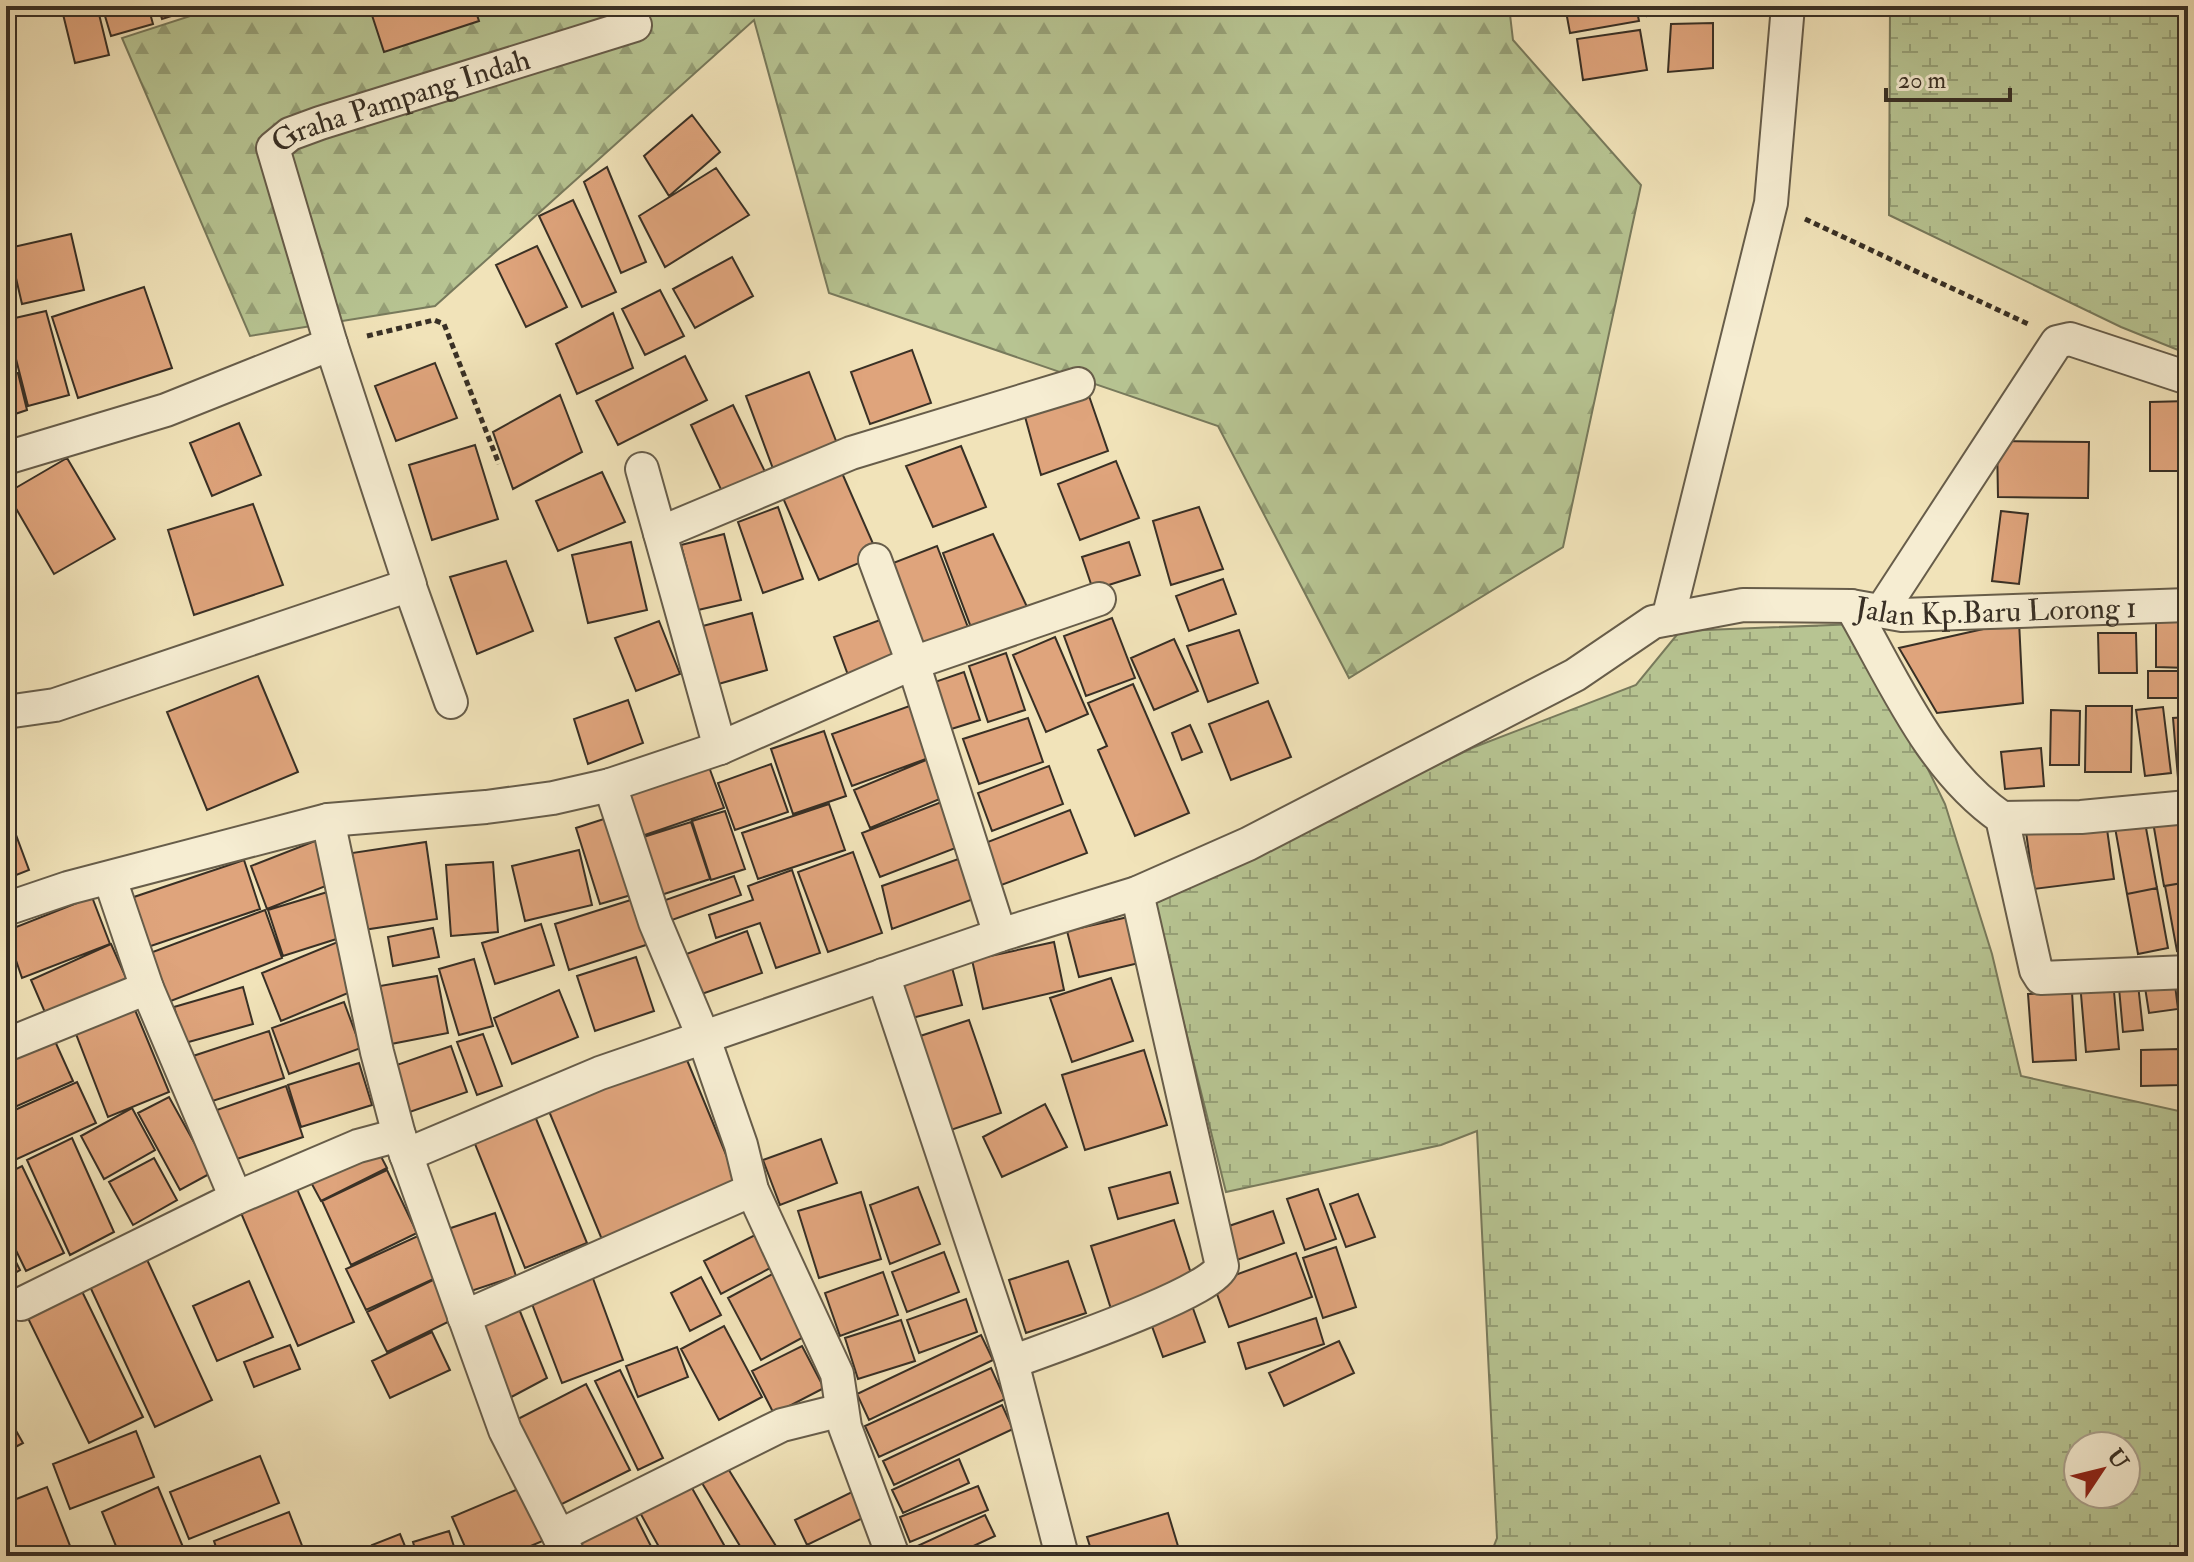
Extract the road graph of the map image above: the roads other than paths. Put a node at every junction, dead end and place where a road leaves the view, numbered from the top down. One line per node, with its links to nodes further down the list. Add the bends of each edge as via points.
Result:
1 (1788, 6): 14 (street, via 1771,203)
2 (635, 25): 3 (street, Graha Pampang Indah, via 320,123 290,134 273,148)
3 (331, 344): 6 (street, via 166,410); 10 (street, Graha Pampang Indah)
4 (2188, 378): 13 (street, via 2061,339)
5 (1078, 384): 8 (street, via 851,453)
6 (6, 458)
7 (642, 469): 8 (street)
8 (660, 533): 18 (street)
9 (875, 560): 15 (street)
10 (409, 584): 16 (street, Graha Pampang Indah); 17 (street, via 55,705)
11 (1099, 599): 15 (street)
12 (2188, 605): 13 (street, Jalan Kp.Baru Lorong 1, via 1902,615)
13 (1867, 608): 14 (street, Jalan Kp.Baru Lorong 1, via 1743,605); 21 (street, via 1932,746 1975,798)
14 (1668, 619): 24 (street, Jalan Kp.Baru Lorong 1, via 1653,622 1575,675 1248,844)
15 (913, 663): 18 (street); 26 (street)
16 (451, 702)
17 (6, 712)
18 (720, 748): 19 (street)
19 (610, 785): 22 (street, via 486,807); 30 (street, via 655,922)
20 (2188, 807): 21 (street)
21 (2002, 818): 27 (street, via 2041,978)
22 (328, 820): 23 (street); 32 (street, via 377,1052)
23 (110, 879): 25 (street); 29 (street)
24 (1137, 893): 26 (street, Jalan Kp.Baru Lorong 1); 37 (street, via 1222,1266 1217,1276 1173,1299)
25 (6, 909)
26 (1000, 935): 28 (street, Jalan Kp.Baru Lorong 1)
27 (2188, 972)
28 (883, 975): 30 (street, Jalan Kp.Baru Lorong 1); 37 (street)
29 (147, 988): 31 (street); 34 (street)
30 (703, 1036): 32 (street, Jalan Kp.Baru Lorong 1); 33 (street)
31 (6, 1045)
32 (403, 1145): 34 (street, Jalan Kp.Baru Lorong 1, via 358,1146); 36 (street)
33 (752, 1190): 36 (street); 38 (street, via 829,1351)
34 (236, 1198): 35 (street, Jalan Kp.Baru Lorong 1)
35 (21, 1304)
36 (464, 1317): 39 (street, via 505,1430)
37 (1012, 1362): 41 (street)
38 (842, 1410): 39 (street, via 782,1425); 40 (street, via 856,1463)
39 (564, 1546)
40 (893, 1556)
41 (1062, 1556)

